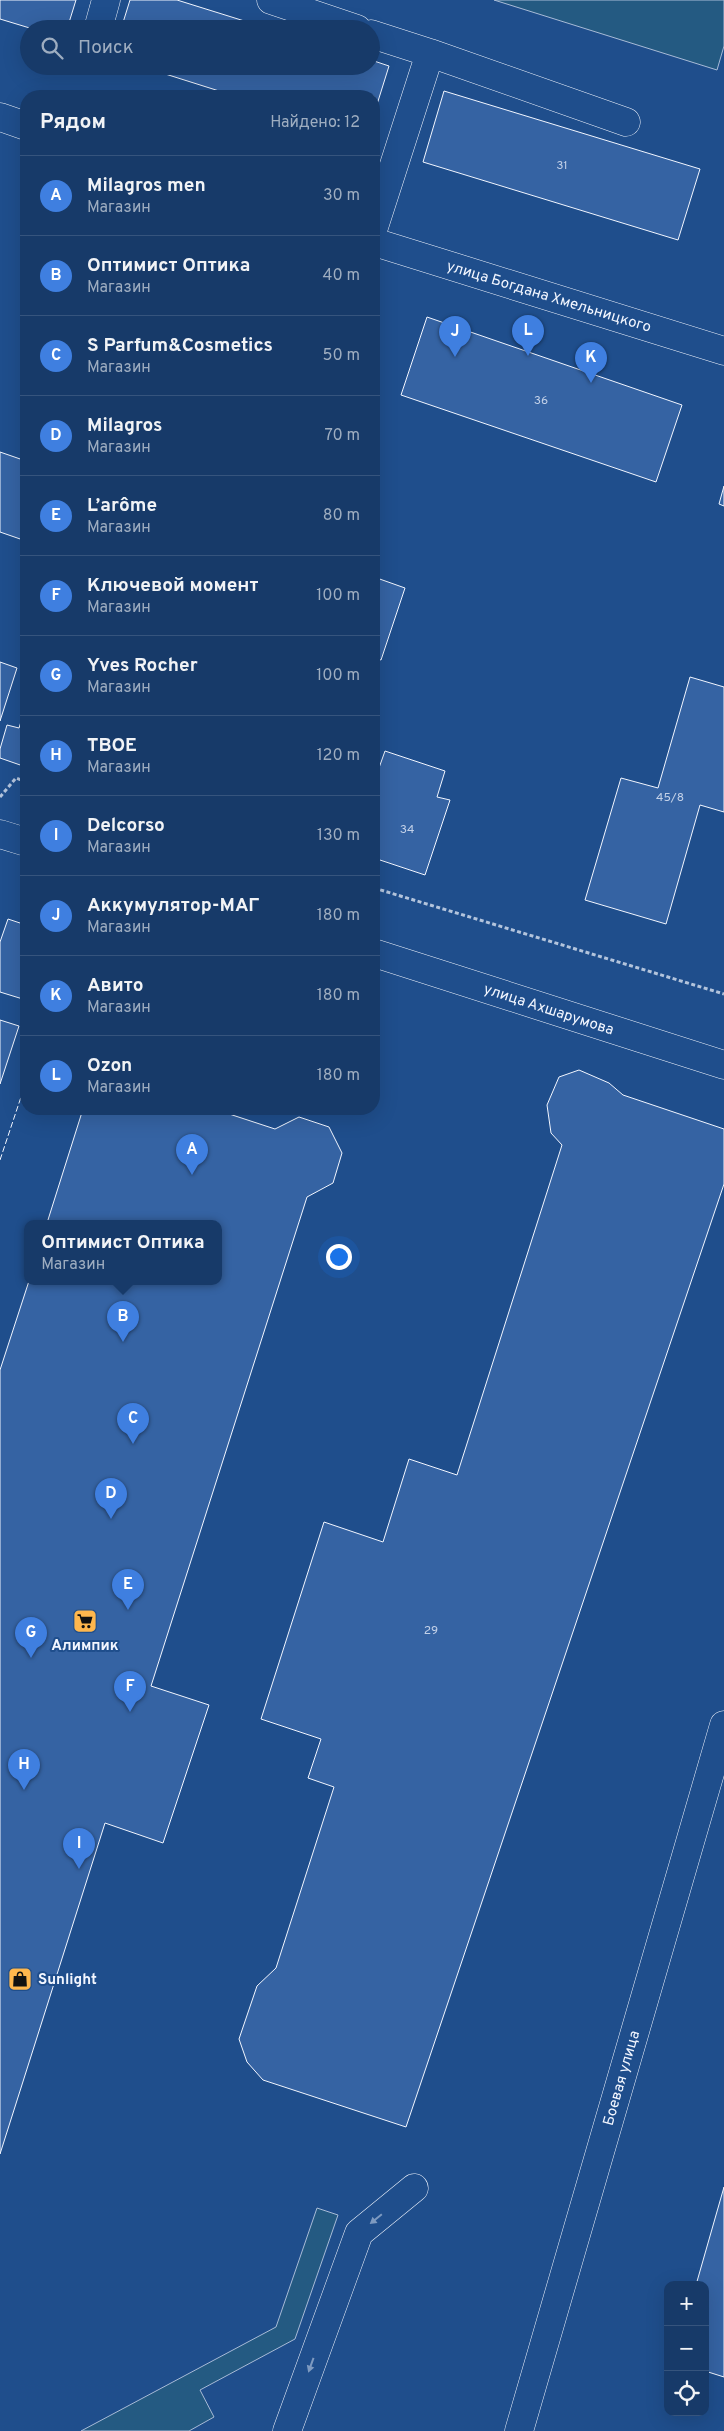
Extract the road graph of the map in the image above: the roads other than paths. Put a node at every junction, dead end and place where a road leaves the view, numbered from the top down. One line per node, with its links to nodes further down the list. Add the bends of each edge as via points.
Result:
1 (106, 0): 3 (main road)
2 (271, 0): 4 (main road)
3 (100, 20)
4 (330, 20)
5 (380, 37): 6 (main road)
6 (430, 53): 8 (main road); 10 (main road)
7 (0, 117): 9 (main road)
8 (626, 122)
9 (20, 124)
10 (380, 208)
11 (380, 244): 12 (main road, улица Богдана Хмельницкого)
12 (724, 351)
13 (0, 834): 14 (main road)
14 (20, 840)
15 (380, 955): 16 (main road, улица Ахшарумова)
16 (724, 1065)
17 (724, 1725): 20 (main road, Боевая улица)
18 (414, 2188): 19 (main road, one-way to 19, via 359,2233)
19 (287, 2431)
20 (519, 2431)

